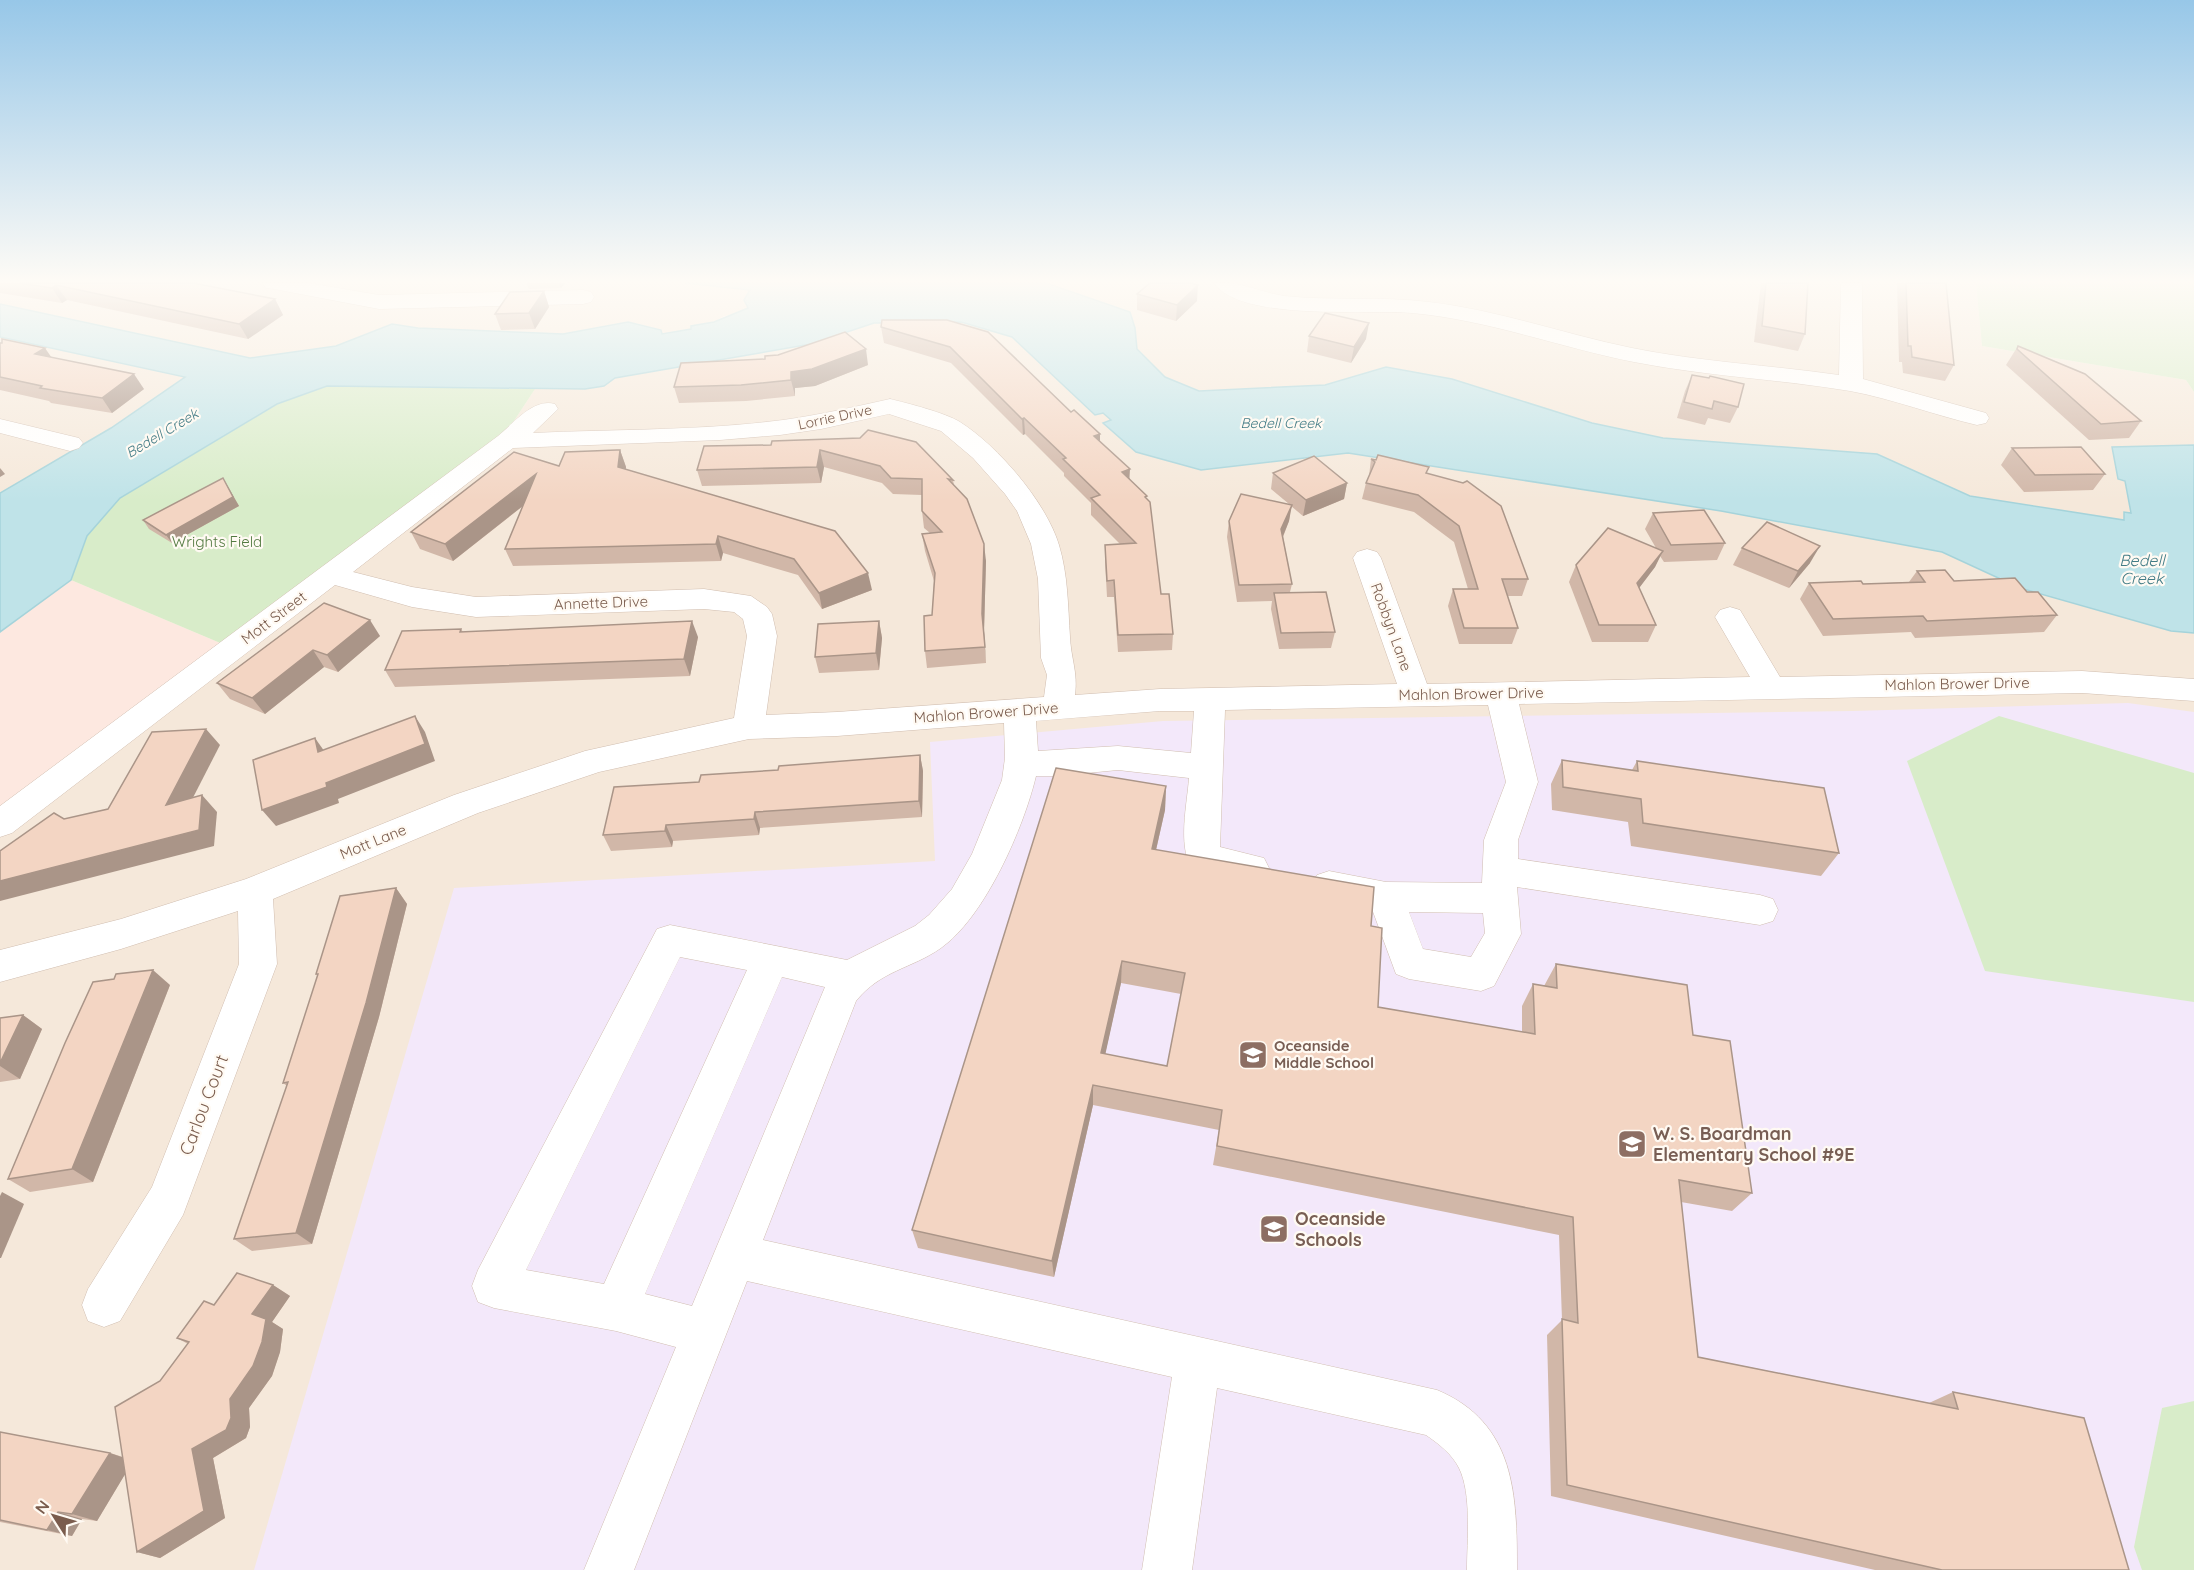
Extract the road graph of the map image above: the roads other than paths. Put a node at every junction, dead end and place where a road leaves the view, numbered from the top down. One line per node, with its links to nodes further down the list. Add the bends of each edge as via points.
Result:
1 (1636, 356): 3 (street)
2 (1851, 356): 3 (street)
3 (1851, 384): 5 (street)
4 (546, 409): 7 (street, Mott Street)
5 (1977, 417)
6 (0, 426): 8 (street)
7 (507, 441): 10 (street, Mott Street); 17 (street, Lorrie Drive, via 780,428 890,406 950,426 1015,489 1045,544 1052,579 1056,658 1062,675)
8 (70, 443)
9 (1367, 558): 15 (street, Robbyn Lane)
10 (331, 575): 19 (street, Annette Drive, via 412,597 476,607 704,599 741,603 757,614 762,636); 22 (street, Mott Street)
11 (1730, 617): 12 (street)
12 (1771, 688): 13 (street, Mahlon Brower Drive, via 2082,682); 14 (street, Mahlon Brower Drive)
13 (2194, 690)
14 (1502, 693): 15 (street, Mahlon Brower Drive); 23 (street, via 1522,782 1501,840)
15 (1416, 695): 16 (street, Mahlon Brower Drive)
16 (1210, 699): 17 (street, Mahlon Brower Drive); 21 (street)
17 (1058, 707): 18 (street, Mahlon Brower Drive)
18 (1019, 710): 19 (street, Mahlon Brower Drive); 20 (street)
19 (749, 727): 24 (street, Mott Lane, via 596,760 466,804)
20 (1021, 763): 21 (street, via 1118,758); 29 (street, via 1018,784 983,872 966,900 948,922 925,939 870,964)
21 (1206, 767): 25 (street, via 1203,858)
22 (0, 824)
23 (1500, 884): 25 (street); 25 (street, via 1503,934 1481,975 1409,963); 26 (street)
24 (255, 891): 28 (street, Mott Lane, via 121,934); 31 (street, Carlou Court, via 258,964 168,1200)
25 (1386, 897)
26 (1760, 910)
27 (771, 959): 29 (street); 32 (street); 32 (street, via 670,940 494,1286)
28 (0, 966)
29 (852, 977): 30 (street, via 841,992)
30 (735, 1256): 33 (street); 34 (street)
31 (104, 1305)
32 (616, 1309): 33 (street)
33 (704, 1332): 35 (street)
34 (1198, 1360): 36 (street); 37 (street, via 1437,1414 1467,1437 1484,1467 1493,1507)
35 (609, 1570)
36 (1167, 1570)
37 (1492, 1570)

